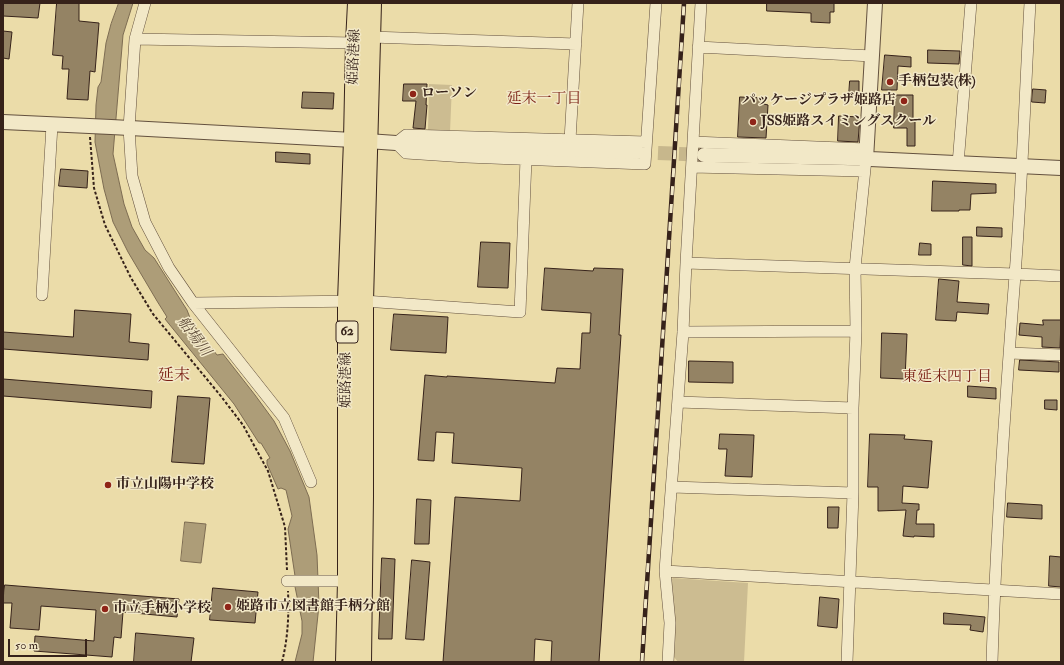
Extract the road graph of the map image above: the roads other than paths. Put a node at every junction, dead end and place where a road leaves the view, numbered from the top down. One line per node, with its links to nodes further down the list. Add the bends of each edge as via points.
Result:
1 (144, 3): 10 (street)
2 (358, 3): 11 (main road, 姫路港線 / 62)
3 (372, 3): 11 (main road, 姫路港線 / 62)
4 (578, 3): 12 (street)
5 (656, 3): 22 (street)
6 (702, 3): 13 (street)
7 (875, 3): 14 (street)
8 (971, 3): 26 (street)
9 (1030, 3): 28 (street)
10 (135, 39): 11 (street); 17 (street)
11 (363, 40): 12 (street); 19 (main road, 姫路港線 / 62)
12 (576, 44): 18 (street)
13 (698, 47): 14 (street); 20 (street)
14 (872, 56): 25 (street)
15 (3, 122): 16 (street)
16 (52, 125): 17 (street); 34 (street)
17 (129, 128): 19 (street); 36 (street, via 132,176 145,222 168,268)
18 (570, 140): 21 (street, via 406,135); 22 (street)
19 (360, 141): 21 (street); 35 (main road, 姫路港線 / 62)
20 (693, 142): 25 (street); 27 (street)
21 (396, 143): 22 (street); 24 (street, via 406,153)
22 (642, 147): 24 (street, via 645,164)
23 (704, 155): 25 (street)
24 (526, 159): 35 (street, via 520,312)
25 (866, 160): 26 (street); 27 (street); 31 (street)
26 (958, 164): 28 (street)
27 (692, 167): 30 (street)
28 (1021, 167): 29 (street); 32 (street)
29 (1061, 168)
30 (686, 263): 31 (street); 38 (street)
31 (855, 268): 32 (street); 37 (street)
32 (1015, 274): 33 (street); 39 (street)
33 (1061, 276)
34 (42, 295)
35 (356, 301): 36 (street); 48 (main road, 姫路港線 / 62); 53 (main road, 姫路港線 / 62, via 364,496)
36 (193, 303): 43 (street, via 284,418)
37 (856, 331): 38 (street); 42 (street)
38 (683, 332): 41 (street)
39 (1009, 353): 40 (street); 50 (street)
40 (1061, 355)
41 (678, 402): 42 (street); 44 (street)
42 (853, 408): 45 (street)
43 (311, 482)
44 (672, 487): 45 (street); 46 (street)
45 (853, 493): 49 (street)
46 (665, 571): 49 (street); 54 (street, via 670,623)
47 (288, 581): 48 (street)
48 (347, 581): 52 (main road, 姫路港線 / 62)
49 (850, 582): 50 (street); 55 (street)
50 (994, 591): 51 (street); 56 (street)
51 (1061, 594)
52 (345, 662)
53 (362, 662)
54 (668, 662)
55 (847, 662)
56 (992, 662)

